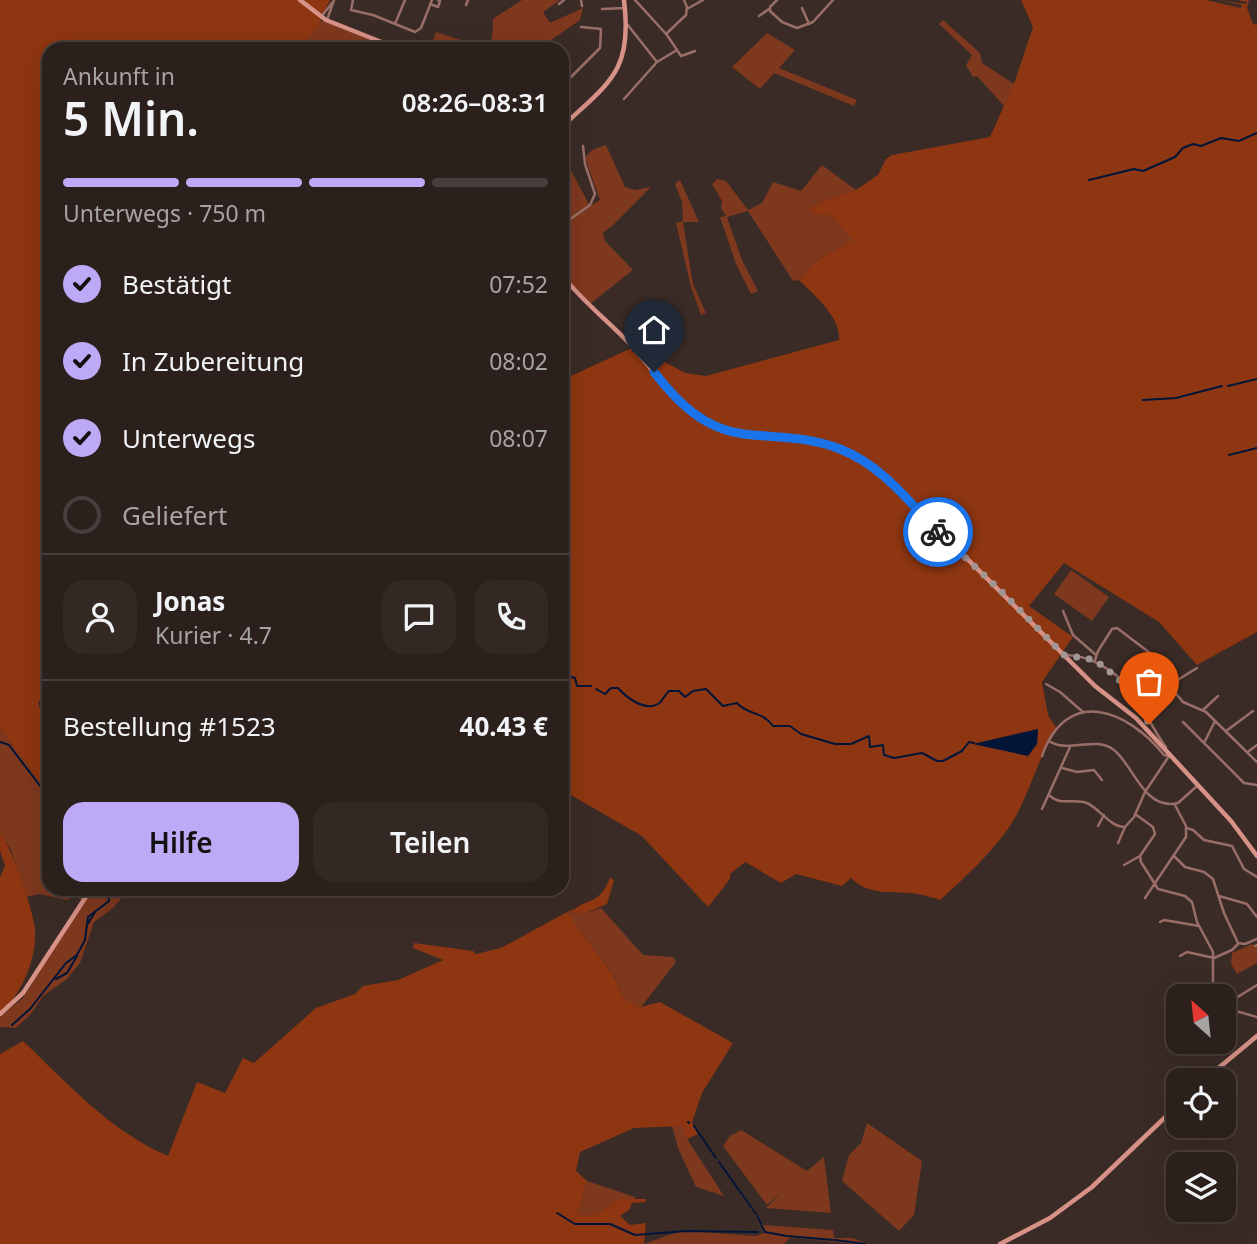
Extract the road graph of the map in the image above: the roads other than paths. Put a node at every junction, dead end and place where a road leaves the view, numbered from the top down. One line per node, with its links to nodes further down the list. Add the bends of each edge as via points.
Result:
1 (300, 0): 26 (main road)
2 (334, 0): 24 (street); 26 (street)
3 (353, 0): 27 (street, via 351,10)
4 (405, 0): 27 (street)
5 (438, 0): 15 (street, via 438,7)
6 (468, 0): 17 (street)
7 (564, 0): 16 (street)
8 (581, 0): 18 (street)
9 (624, 0): 19 (main road)
10 (635, 0): 32 (street)
11 (684, 0): 22 (street)
12 (703, 0): 22 (street)
13 (777, 0): 23 (street)
14 (833, 0): 29 (street)
15 (431, 2): 27 (street, via 418,31)
16 (559, 4)
17 (466, 5)
18 (582, 6)
19 (625, 8): 21 (street); 28 (main road)
20 (802, 8): 29 (street)
21 (602, 9)
22 (687, 9): 32 (street)
23 (769, 9): 25 (street); 29 (street, via 791,27)
24 (331, 10): 26 (street); 30 (street)
25 (759, 16)
26 (324, 19): 30 (main road)
27 (395, 24)
28 (626, 24): 36 (street); 40 (main road, via 620,66)
29 (809, 24)
30 (340, 26): 33 (main road)
31 (582, 27): 37 (street, via 601,29 600,48)
32 (666, 34): 34 (street)
33 (381, 42)
34 (677, 50): 35 (street, via 684,57); 36 (street)
35 (695, 51)
36 (657, 62): 38 (street)
37 (569, 79)
38 (624, 99)
39 (569, 115): 40 (street)
40 (572, 117): 41 (main road)
41 (569, 120)
42 (583, 146): 43 (street, via 595,194 590,205)
43 (569, 220)
44 (569, 282): 47 (main road, via 698,418 735,433 826,443 883,475)
45 (1063, 611): 46 (street, via 1073,635)
46 (1096, 654): 48 (street); 50 (street, via 1117,628)
47 (1064, 655): 48 (street); 67 (main road, via 1130,712)
48 (1095, 660): 54 (street)
49 (1197, 668): 50 (street)
50 (1175, 680): 52 (street)
51 (1046, 684): 57 (street)
52 (1168, 684): 54 (street); 55 (street, via 1183,702)
53 (1218, 696): 55 (street)
54 (1140, 703): 67 (street)
55 (1203, 710): 58 (street)
56 (1253, 711): 60 (street)
57 (1083, 712): 61 (street, via 1057,728); 67 (street, via 1106,712 1124,719)
58 (1215, 721): 60 (street); 62 (street)
59 (1182, 722): 62 (street)
60 (1226, 731): 65 (street)
61 (1049, 741): 64 (street); 66 (street)
62 (1204, 743): 72 (street, via 1244,783)
63 (1257, 745): 65 (street)
64 (1070, 747): 69 (street); 73 (street, via 1110,747)
65 (1249, 751): 68 (street)
66 (1042, 756)
67 (1169, 756): 71 (main road); 73 (street)
68 (1257, 762)
69 (1062, 768): 70 (street, via 1094,770); 74 (street)
70 (1102, 780)
71 (1197, 785): 75 (street); 85 (main road)
72 (1257, 785)
73 (1145, 792): 75 (street); 77 (street)
74 (1050, 796): 76 (street); 78 (street, via 1056,802 1088,803)
75 (1175, 805): 81 (street)
76 (1042, 810)
77 (1135, 814): 80 (street); 83 (street, via 1155,832)
78 (1104, 815): 79 (street); 80 (street)
79 (1098, 826)
80 (1125, 827): 82 (street)
81 (1187, 828): 84 (street, via 1186,839); 87 (street, via 1204,840 1234,847 1244,869)
82 (1118, 843)
83 (1140, 856): 86 (street); 88 (street)
84 (1174, 856): 88 (street); 90 (street, via 1185,867 1210,876)
85 (1257, 856)
86 (1124, 864)
87 (1257, 877)
88 (1154, 884): 91 (street); 94 (street, via 1191,900)
89 (86, 896): 103 (main road, via 23,992)
90 (1219, 896): 92 (street, via 1247,904); 96 (street)
91 (1144, 898)
92 (1257, 917)
93 (1160, 922): 94 (street)
94 (1199, 926): 98 (street)
95 (1257, 939): 96 (street)
96 (1238, 943): 98 (street)
97 (1181, 956): 98 (street, via 1186,952)
98 (1214, 958): 99 (street)
99 (1213, 984)
100 (1257, 985): 101 (street)
101 (1236, 998)
102 (1236, 1010): 104 (street)
103 (0, 1014)
104 (1257, 1017)
105 (1257, 1036): 106 (main road)
106 (1218, 1068)
107 (1166, 1116): 108 (main road, via 1092,1187 1050,1218)
108 (1000, 1244)

